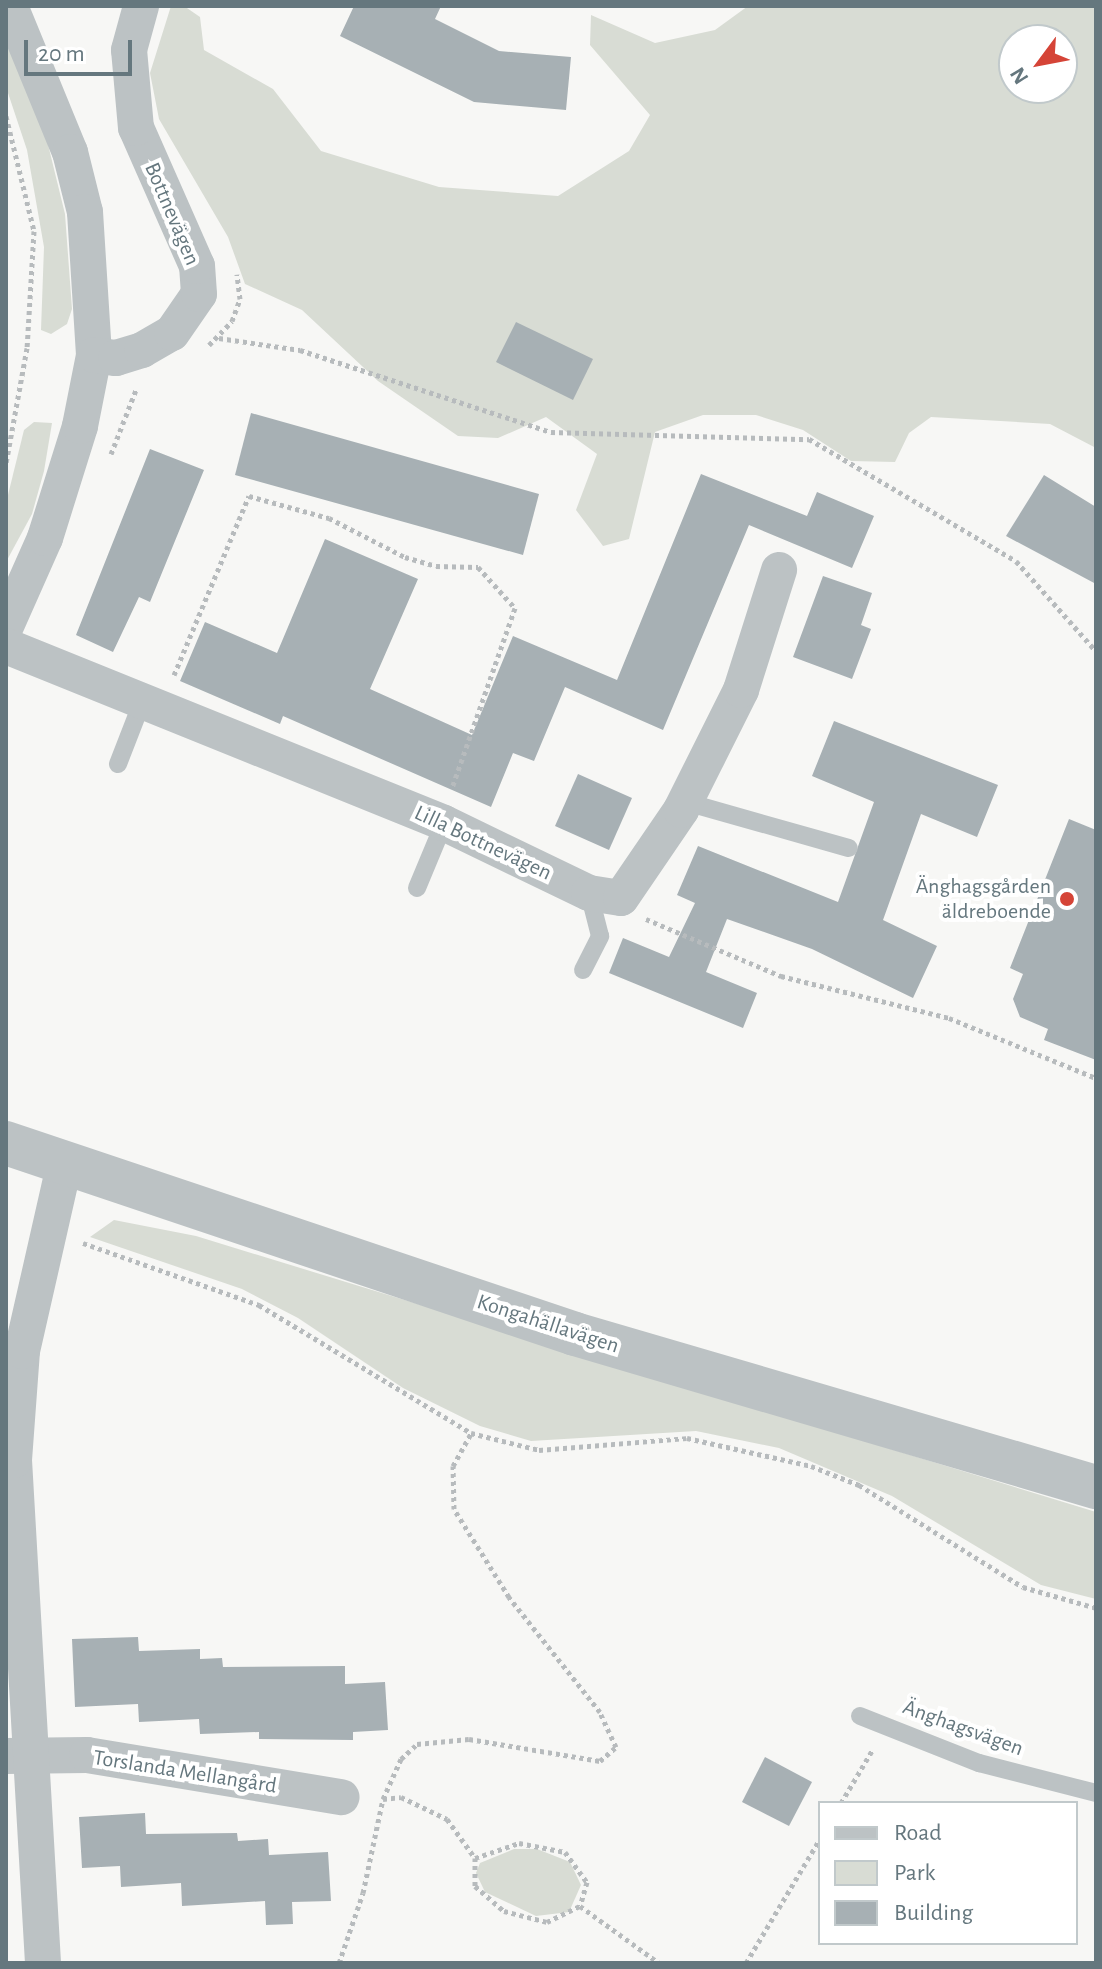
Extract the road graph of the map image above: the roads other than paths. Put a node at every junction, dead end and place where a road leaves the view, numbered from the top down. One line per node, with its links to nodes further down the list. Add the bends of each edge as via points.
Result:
1 (10, 6): 3 (street, via 70,152 85,212)
2 (141, 6): 3 (street, Bottnevägen, via 129,50 136,128 197,266 199,294 191,313 152,345 116,358)
3 (94, 355): 5 (street, via 80,426 45,538)
4 (779, 570): 9 (street, via 741,690)
5 (6, 626)
6 (6, 646): 7 (street, Lilla Bottnevägen)
7 (151, 706): 8 (lane); 10 (street, Lilla Bottnevägen)
8 (118, 764)
9 (686, 802): 11 (lane); 13 (street)
10 (442, 822): 12 (lane); 13 (street, Lilla Bottnevägen)
11 (849, 848)
12 (417, 888)
13 (605, 896): 14 (lane, via 600,936)
14 (583, 970)
15 (6, 1143): 16 (street, Kongahällavägen)
16 (65, 1162): 17 (street, Kongahällavägen, via 575,1334); 19 (street, via 22,1351 14,1460)
17 (1096, 1487)
18 (860, 1716): 20 (lane, Änghagsvägen, via 979,1763)
19 (17, 1755): 21 (street, Torslanda Mellangård, via 87,1755); 22 (street)
20 (1096, 1793)
21 (342, 1797)
22 (43, 1963)

